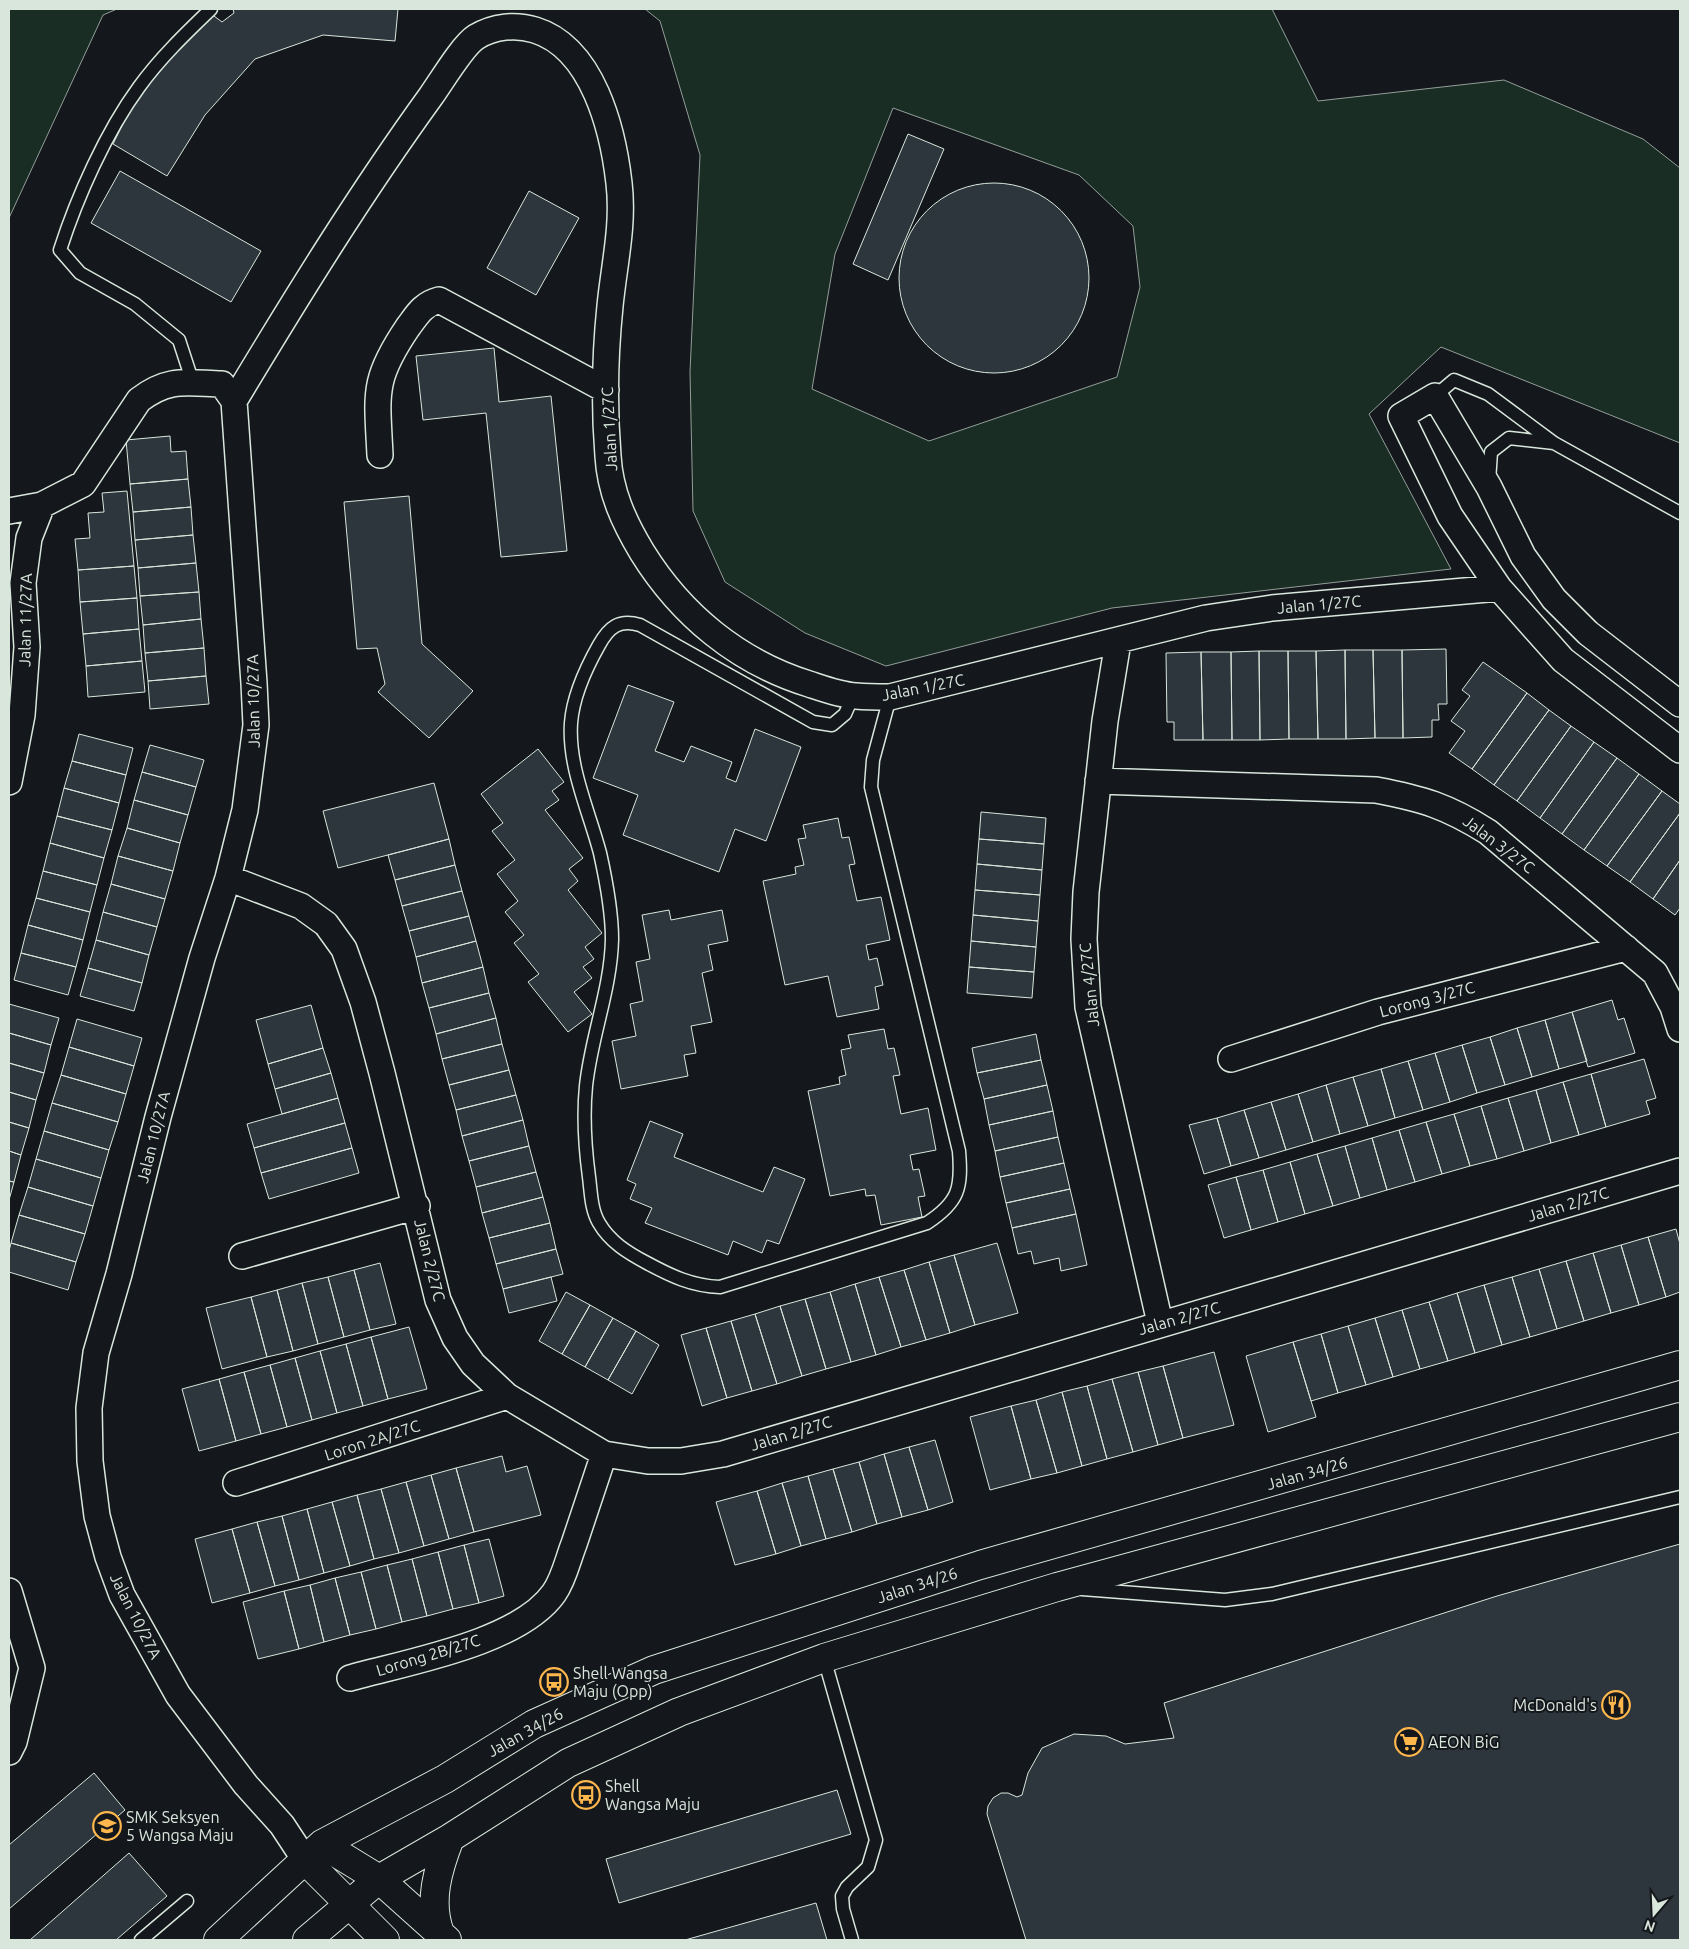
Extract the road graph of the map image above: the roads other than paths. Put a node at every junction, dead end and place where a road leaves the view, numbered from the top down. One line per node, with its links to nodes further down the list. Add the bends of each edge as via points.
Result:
1 (211, 9): 2 (lane, via 173,46 139,87 102,150 60,250 80,273 135,304 179,340)
2 (192, 383): 5 (street, via 222,384); 9 (street, via 171,382 139,400 83,484)
3 (606, 390): 5 (street, Jalan 1/27C, via 610,306 620,228 619,184 609,131 594,88 574,56 551,35 523,26 496,28 473,38 318,265); 7 (street, via 439,300 430,302 421,308 389,355 378,382); 14 (street, Jalan 1/27C, via 608,458 615,495 621,514 654,571 689,614 717,638 762,666 794,680)
4 (1435, 396): 6 (lane, via 1454,380 1488,394); 8 (street); 12 (street, via 1401,416 1450,516)
5 (234, 401): 20 (street, Jalan 10/27A, via 256,725 245,810)
6 (1554, 443): 8 (lane, via 1509,438 1491,452); 11 (lane)
7 (380, 454)
8 (1489, 487): 16 (street, via 1523,556 1554,599 1588,633)
9 (42, 505): 10 (street); 19 (street, Jalan 11/27A, via 29,538 23,583 27,647 22,716)
10 (9, 511)
11 (1680, 513)
12 (1499, 588): 13 (street, Jalan 1/27C, via 1272,608 1206,618); 17 (street, via 1563,660)
13 (1118, 642): 15 (street, Jalan 1/27C); 18 (street, Jalan 4/27C)
14 (853, 696): 15 (street, Jalan 1/27C); 15 (lane, via 845,714 832,725 813,722 640,625 626,621 605,635 579,688 571,722 573,754 600,854 612,938 586,1086 585,1147 593,1206 602,1228 629,1253 663,1272 700,1286 720,1287 927,1223 943,1213 955,1199 961,1185 959,1151 871,787 873,760)
15 (890, 697)
16 (1680, 704)
17 (1680, 750)
18 (1098, 781): 21 (street, Jalan 3/27C, via 1376,790 1421,799 1457,812 1488,832); 27 (street, Jalan 4/27C, via 1086,892 1084,939 1088,1007)
19 (9, 782)
20 (228, 878): 25 (street, Jalan 2/27C, via 301,906 326,924 344,948 363,1002); 42 (street, Jalan 10/27A, via 181,1033 96,1353 89,1408 90,1461 97,1516 122,1595 178,1695 246,1785 282,1824)
21 (1626, 948): 22 (street, Jalan 3/27C, via 1655,972); 23 (street, Lorong 3/27C, via 1378,1012)
22 (1680, 1029)
23 (1231, 1059)
24 (1680, 1171): 27 (street, Jalan 2/27C)
25 (416, 1206): 26 (street); 29 (street, Jalan 2/27C, via 438,1300 455,1338 473,1364)
26 (242, 1256)
27 (1160, 1323): 31 (street, Jalan 2/27C, via 723,1454 681,1461 648,1461)
28 (1680, 1365): 42 (main road, Jalan 34/26, via 980,1565 654,1670 534,1724 445,1779)
29 (508, 1396): 31 (street, Jalan 2/27C); 32 (street, Loron 2A/27C)
30 (1680, 1417): 36 (main road)
31 (604, 1454): 39 (street, Lorong 2B/27C, via 567,1565 554,1593 534,1612 508,1629 468,1646)
32 (236, 1483)
33 (1680, 1486): 35 (lane)
34 (1680, 1497): 35 (lane)
35 (1658, 1502): 36 (lane, via 1272,1594 1225,1600)
36 (1057, 1587): 38 (main road)
37 (9, 1591): 40 (street, via 32,1668)
38 (824, 1658): 41 (main road, via 679,1712 568,1764); 51 (lane, via 876,1838 868,1867 842,1896 842,1909)
39 (350, 1678)
40 (9, 1752)
41 (450, 1838): 43 (main road); 46 (main road, via 435,1890 435,1919)
42 (314, 1852): 43 (main road); 45 (main road); 48 (main road, Jalan 34/26)
43 (379, 1879): 45 (main road); 46 (main road)
44 (187, 1901): 47 (lane)
45 (349, 1903): 49 (main road); 50 (main road)
46 (444, 1936)
47 (141, 1940)
48 (218, 1940)
49 (307, 1940)
50 (385, 1940)
51 (852, 1940)

